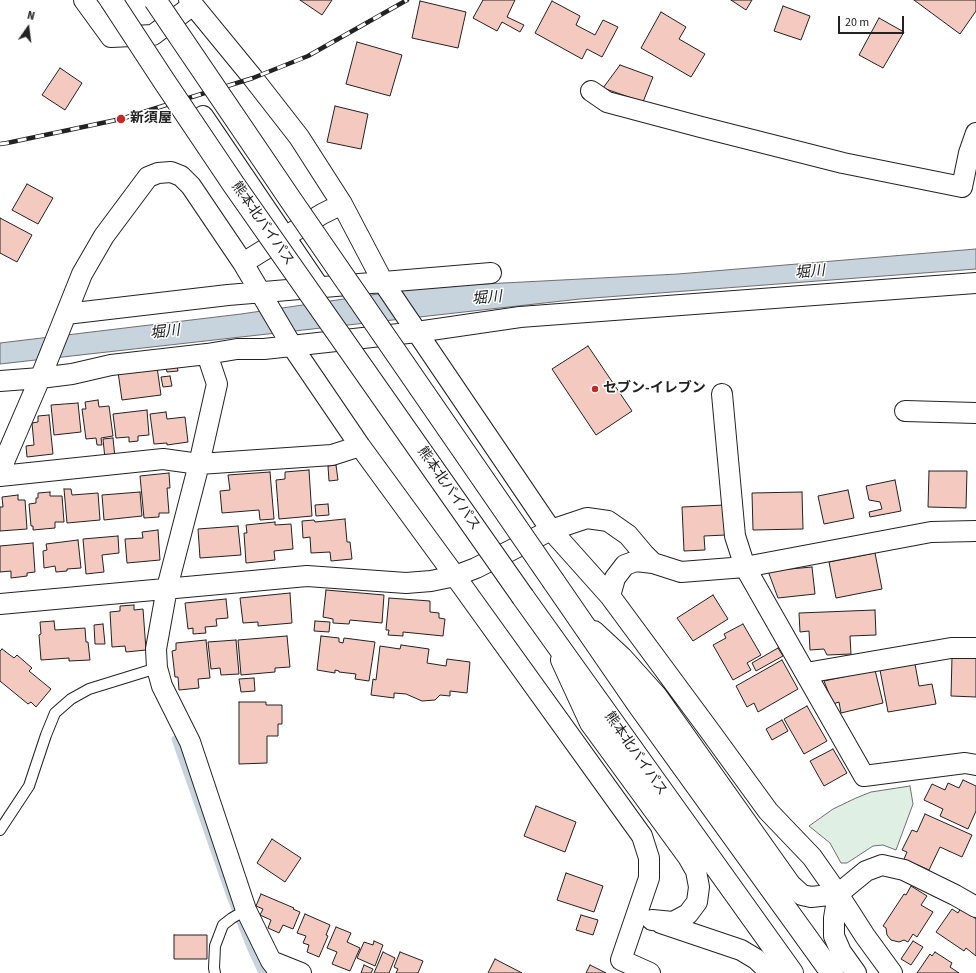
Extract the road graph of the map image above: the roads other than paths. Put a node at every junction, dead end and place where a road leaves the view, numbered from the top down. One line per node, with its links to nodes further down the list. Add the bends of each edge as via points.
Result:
1 (84, 0): 4 (street, via 111,37 153,34)
2 (111, 0): 38 (highway, 熊本北バイパス, bridge, via 239,192)
3 (155, 0): 37 (highway, bridge)
4 (191, 2): 8 (street, via 299,137)
5 (592, 92): 7 (street, via 607,102 701,127 843,163 962,187)
6 (203, 116): 9 (street)
7 (976, 133)
8 (342, 204): 9 (street); 13 (street)
9 (285, 238): 10 (street); 14 (street)
10 (243, 263): 15 (street); 16 (street, via 191,186 181,176 171,172 158,173 148,177 104,236 82,274)
11 (491, 273): 13 (street)
12 (976, 283): 17 (street)
13 (385, 284): 14 (street); 17 (street)
14 (319, 287): 15 (street)
15 (261, 295): 16 (street); 18 (street)
16 (64, 319): 20 (street)
17 (414, 327): 18 (street); 29 (street)
18 (288, 341): 19 (street, via 264,350 237,349); 25 (street)
19 (207, 354): 20 (street, via 111,365 72,374); 26 (street, via 217,384)
20 (42, 374): 21 (street); 27 (street)
21 (0, 381)
22 (722, 394): 32 (street, via 735,536)
23 (906, 411): 24 (street)
24 (976, 413)
25 (360, 446): 26 (street, via 332,455); 33 (street)
26 (199, 464): 28 (street, via 163,460); 34 (street)
27 (0, 471)
28 (0, 476)
29 (551, 530): 31 (street, via 587,518 608,521 628,535); 33 (street); 35 (street)
30 (976, 531): 32 (street, via 931,532)
31 (653, 563): 32 (street, via 681,572); 35 (street, via 636,562 625,565 615,578)
32 (746, 567): 41 (street)
33 (455, 576): 34 (street, via 406,583 307,576); 47 (street, via 642,836 649,858)
34 (167, 588): 36 (street); 40 (street, via 156,649)
35 (610, 596): 44 (street, via 768,811 812,857)
36 (0, 604)
37 (577, 616): 44 (street, via 622,657 657,696 791,885 802,895 811,897); 54 (highway)
38 (547, 631): 47 (street, via 590,723 696,871 699,887 697,902 688,914 674,922); 53 (highway, 熊本北バイパス)
39 (976, 648): 41 (street, via 951,648)
40 (157, 668): 43 (lane, via 89,689 70,699 55,713 29,786); 46 (street, via 162,686 190,742)
41 (806, 673): 42 (street, via 864,776 965,763)
42 (976, 765)
43 (0, 830)
44 (838, 894): 45 (street, via 866,871 882,865 904,870); 55 (street, via 834,936 841,952); 56 (street)
45 (976, 907)
46 (240, 913): 48 (street); 49 (lane, via 223,925 215,946)
47 (644, 917): 51 (street, via 621,960); 52 (street, via 741,950)
48 (275, 967): 50 (street)
49 (215, 973)
50 (301, 973)
51 (650, 973)
52 (771, 973)
53 (792, 973)
54 (832, 973)
55 (856, 973)
56 (892, 973)

